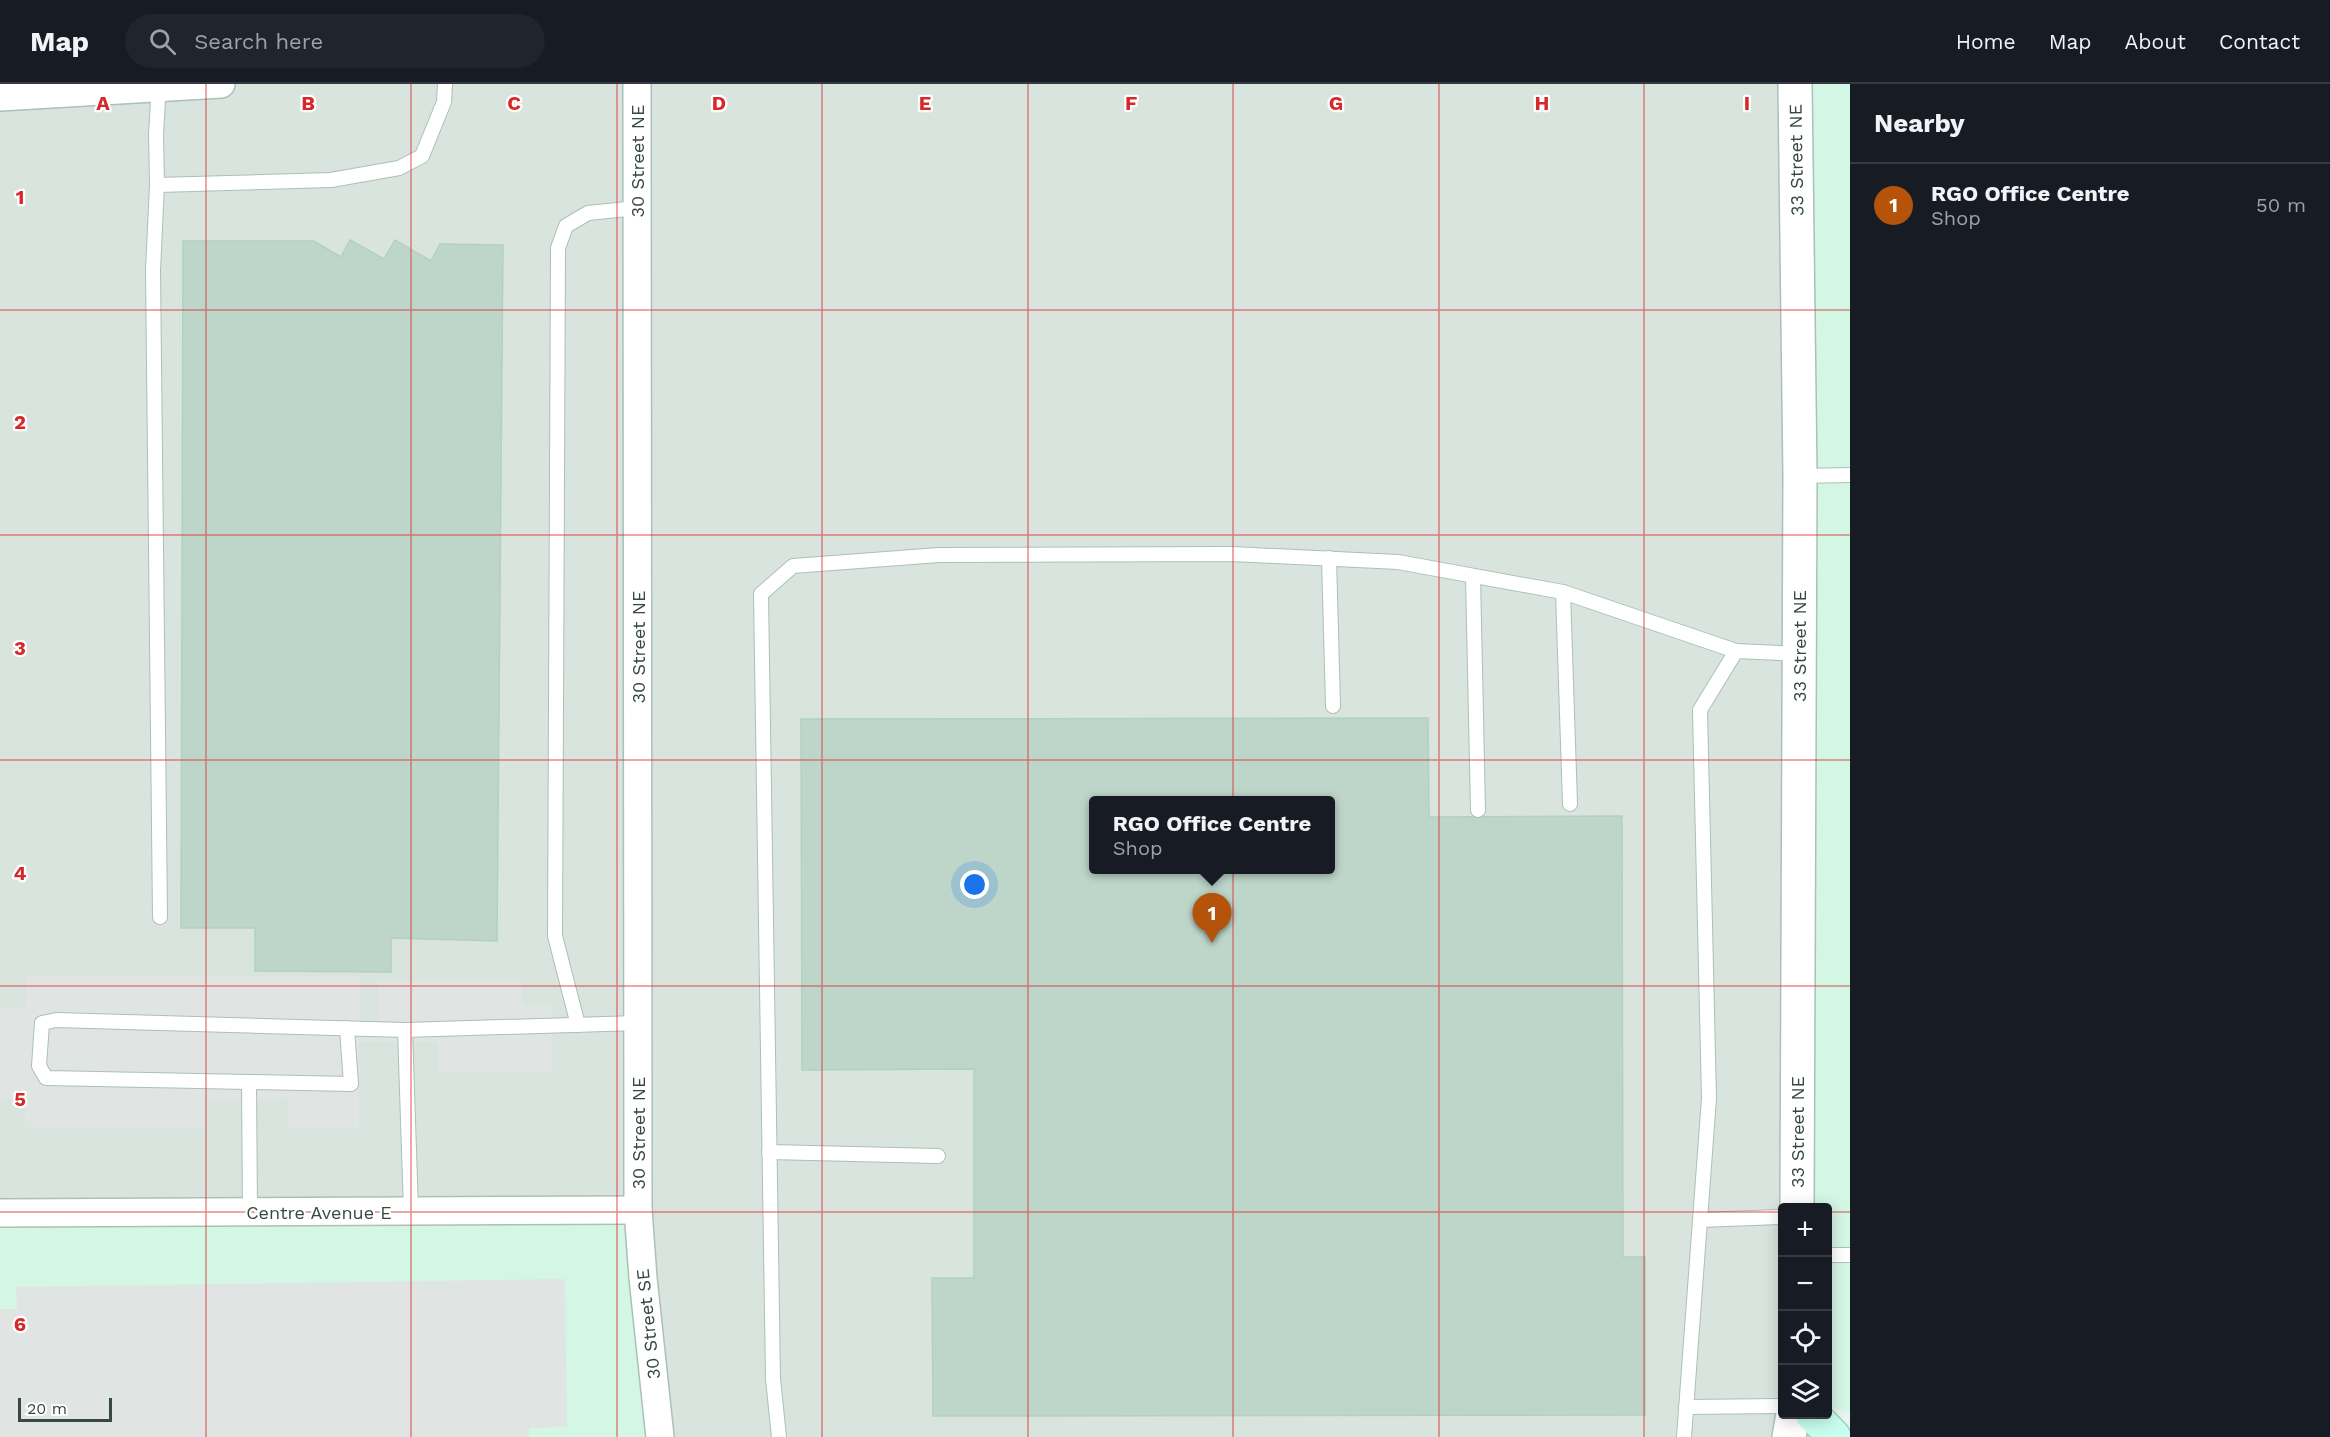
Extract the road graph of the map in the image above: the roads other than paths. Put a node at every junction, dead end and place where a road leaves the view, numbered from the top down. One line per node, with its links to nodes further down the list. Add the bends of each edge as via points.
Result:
1 (221, 84): 5 (street)
2 (445, 84): 7 (lane, via 444,102 422,156 399,168 331,180)
3 (637, 84): 8 (street, 30 Street NE)
4 (1795, 84): 10 (street, 33 Street NE)
5 (160, 86): 6 (street); 7 (lane)
6 (0, 97)
7 (157, 185): 19 (lane, via 153,282)
8 (637, 208): 20 (street, 30 Street NE); 21 (lane, via 588,213 566,226 558,248 555,936)
9 (1850, 475): 10 (lane)
10 (1800, 476): 15 (street, 33 Street NE)
11 (1329, 558): 12 (lane, via 1398,562); 16 (lane); 25 (lane, via 1232,554 939,555 793,566 761,594)
12 (1473, 576): 13 (lane); 18 (lane)
13 (1563, 592): 14 (lane); 17 (lane)
14 (1736, 651): 15 (lane); 33 (lane, via 1700,710 1709,1098)
15 (1799, 654): 27 (street, 33 Street NE)
16 (1333, 706)
17 (1570, 804)
18 (1478, 810)
19 (160, 917)
20 (638, 1023): 21 (lane); 28 (street, 30 Street NE)
21 (578, 1025): 23 (lane)
22 (347, 1028): 23 (lane); 24 (lane, via 351,1084); 24 (lane, via 56,1020 42,1023 39,1066 46,1078)
23 (405, 1030): 29 (lane)
24 (249, 1082): 30 (lane)
25 (769, 1152): 26 (lane); 41 (lane, via 772,1379)
26 (938, 1156)
27 (1797, 1203)
28 (638, 1210): 29 (street, Centre Avenue E); 40 (street, 30 Street SE)
29 (411, 1211): 30 (street, Centre Avenue E)
30 (250, 1212): 31 (street, Centre Avenue E)
31 (0, 1213)
32 (1778, 1217): 33 (lane)
33 (1700, 1220): 37 (lane)
34 (1832, 1255): 35 (lane)
35 (1850, 1255)
36 (1778, 1406): 37 (lane)
37 (1686, 1407): 42 (lane)
38 (1792, 1419): 43 (street)
39 (1817, 1419): 44 (main road)
40 (660, 1437)
41 (779, 1437)
42 (1684, 1437)
43 (1789, 1437)
44 (1834, 1437)

